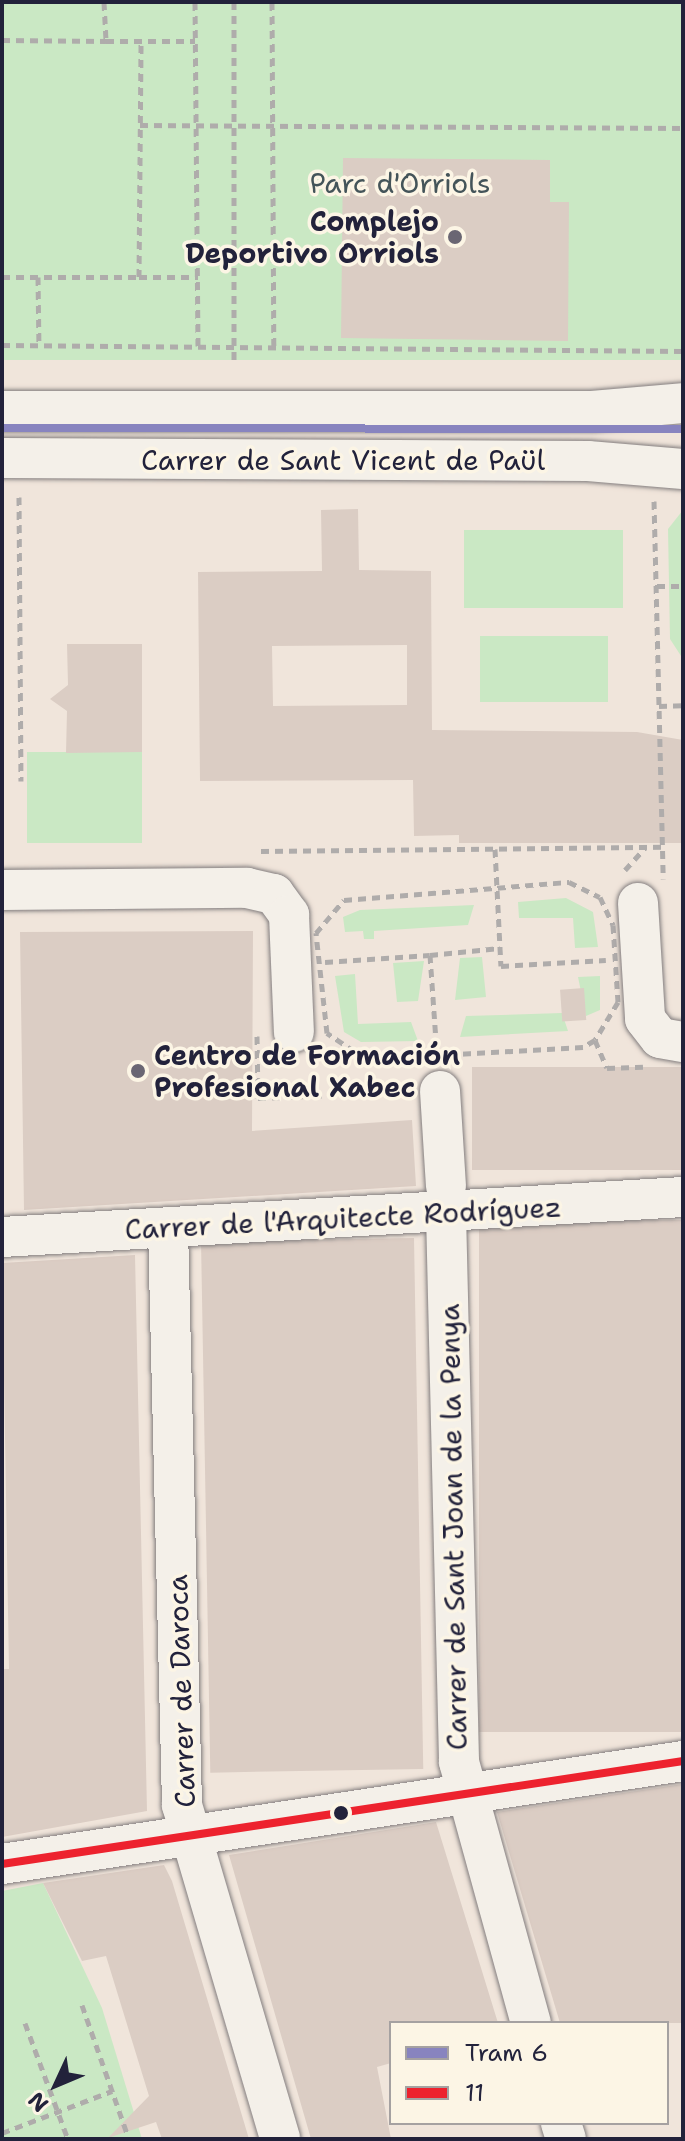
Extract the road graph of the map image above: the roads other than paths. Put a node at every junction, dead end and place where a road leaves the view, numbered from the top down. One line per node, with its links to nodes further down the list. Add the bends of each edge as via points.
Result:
1 (683, 403): 2 (street, Carrer de Sant Vicent de Paül, via 592,411)
2 (2, 411)
3 (2, 458): 4 (street, Carrer de Sant Vicent de Paül, via 588,461)
4 (669, 482)
5 (2, 890): 7 (street, via 254,870 289,915)
6 (651, 898): 8 (street, via 645,1019 660,1038)
7 (294, 1032)
8 (683, 1042)
9 (438, 1073): 11 (street, Carrer de Sant Joan de la Penya)
10 (683, 1197): 11 (street, Carrer de l'Arquitecte Rodríguez)
11 (446, 1199): 12 (street, Carrer de l'Arquitecte Rodríguez); 15 (street, Carrer de Sant Joan de la Penya)
12 (168, 1228): 13 (street, Carrer de l'Arquitecte Rodríguez); 16 (street, Carrer de Daroca)
13 (2, 1237)
14 (683, 1761): 15 (street)
15 (463, 1794): 16 (street); 18 (street, Carrer de Sant Joan de la Penya)
16 (188, 1835): 17 (street); 19 (street, Carrer de Daroca)
17 (2, 1864)
18 (530, 2021)
19 (280, 2139)

